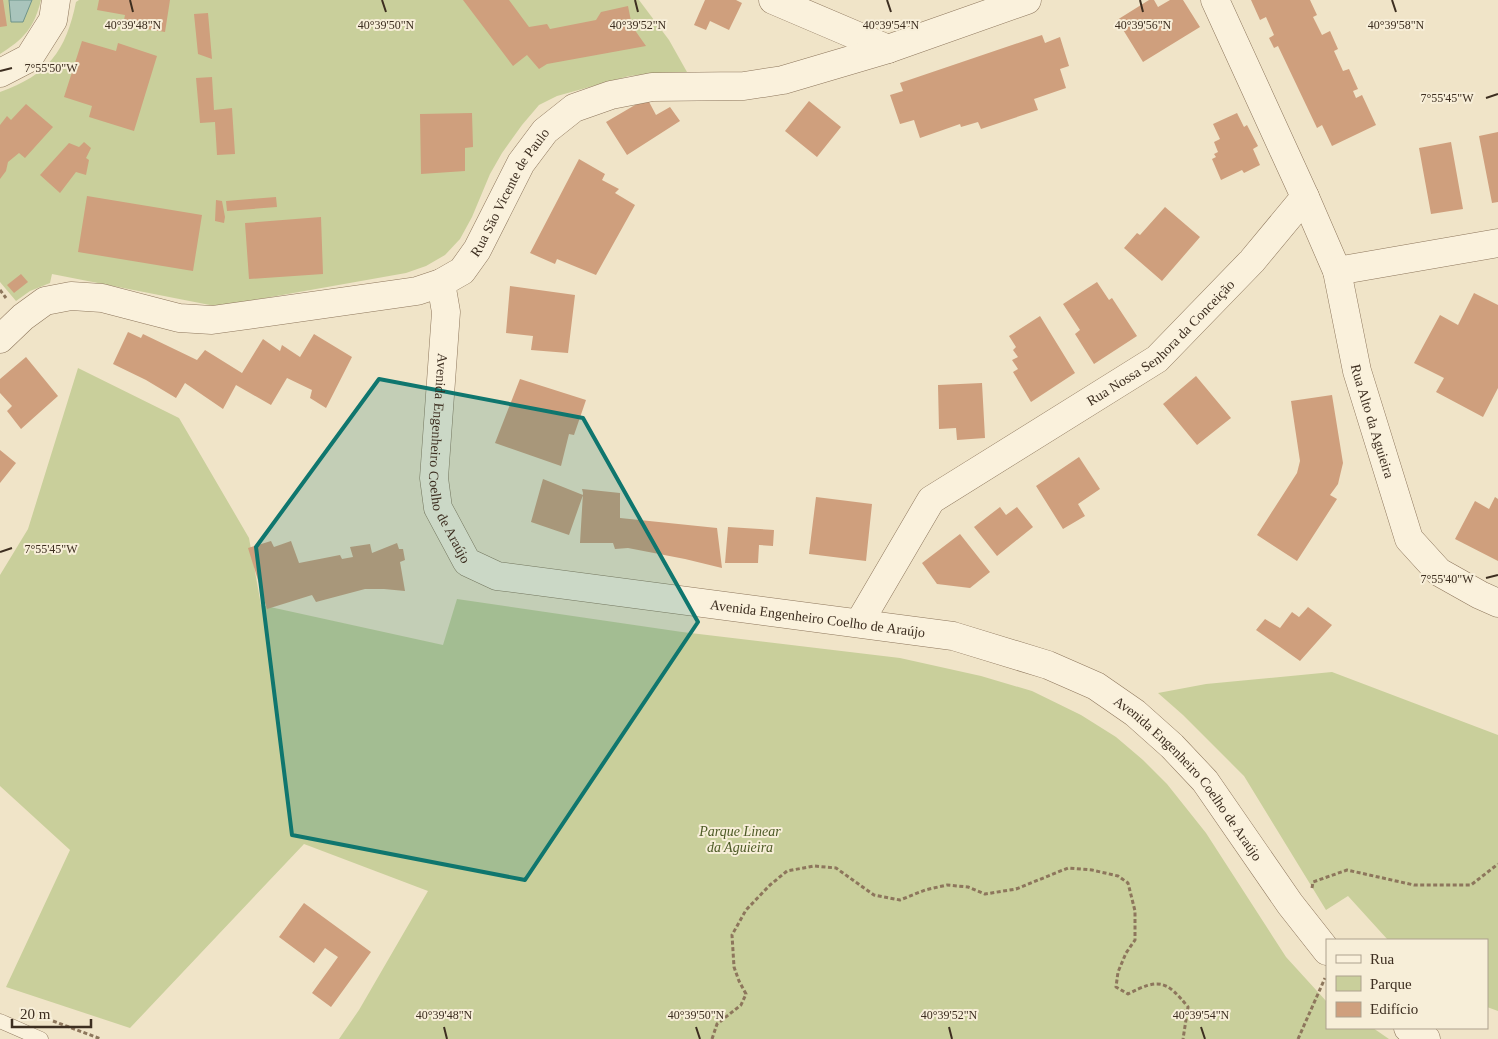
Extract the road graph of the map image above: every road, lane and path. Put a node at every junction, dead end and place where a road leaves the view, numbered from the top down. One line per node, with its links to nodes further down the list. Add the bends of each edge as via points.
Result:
1 (56, 0): 6 (street, via 53,20 29,58)
2 (773, 0): 5 (street)
3 (1027, 0): 5 (street, Rua São Vicente de Paulo)
4 (1215, 0): 7 (street)
5 (888, 49): 10 (street, Rua São Vicente de Paulo, via 783,80 744,86 652,87 612,95 574,108 545,131 522,163 478,250 462,271)
6 (0, 73)
7 (1305, 197): 9 (street, Rua Alto da Aguieira); 13 (street, Rua Nossa Senhora da Conceição, via 1252,261 1157,359 931,500)
8 (1498, 243): 9 (street)
9 (1337, 270): 12 (street, Rua Alto da Aguieira, via 1357,371 1409,539 1439,572)
10 (441, 283): 11 (street, Rua São Vicente de Paulo, via 417,290 212,320 179,318 102,298 71,296 46,301); 13 (street, Avenida Engenheiro Coelho de Araújo, via 446,312 434,478 438,508 467,562 497,576)
11 (0, 339)
12 (1498, 603)
13 (859, 623): 15 (street, Avenida Engenheiro Coelho de Araújo, via 952,636 1048,665 1096,686 1136,713 1205,781)
14 (1498, 864): 15 (path, via 1471,885 1414,885 1348,870 1313,882)
15 (1319, 941)
16 (1326, 976): 22 (path)
17 (0, 1021): 19 (lane)
18 (1410, 1029): 23 (street)
19 (41, 1039)
20 (712, 1039): 21 (path, via 717,1024 741,1005 746,994 734,967 732,935 746,910 787,871 814,866 836,868 874,894 900,900 947,885 968,887 985,894 1016,889 1068,868 1118,876 1128,883 1135,911 1135,940 1118,972 1116,987 1128,994 1156,983 1174,990 1188,1007)
21 (1184, 1039)
22 (1298, 1039)
23 (1426, 1039)

